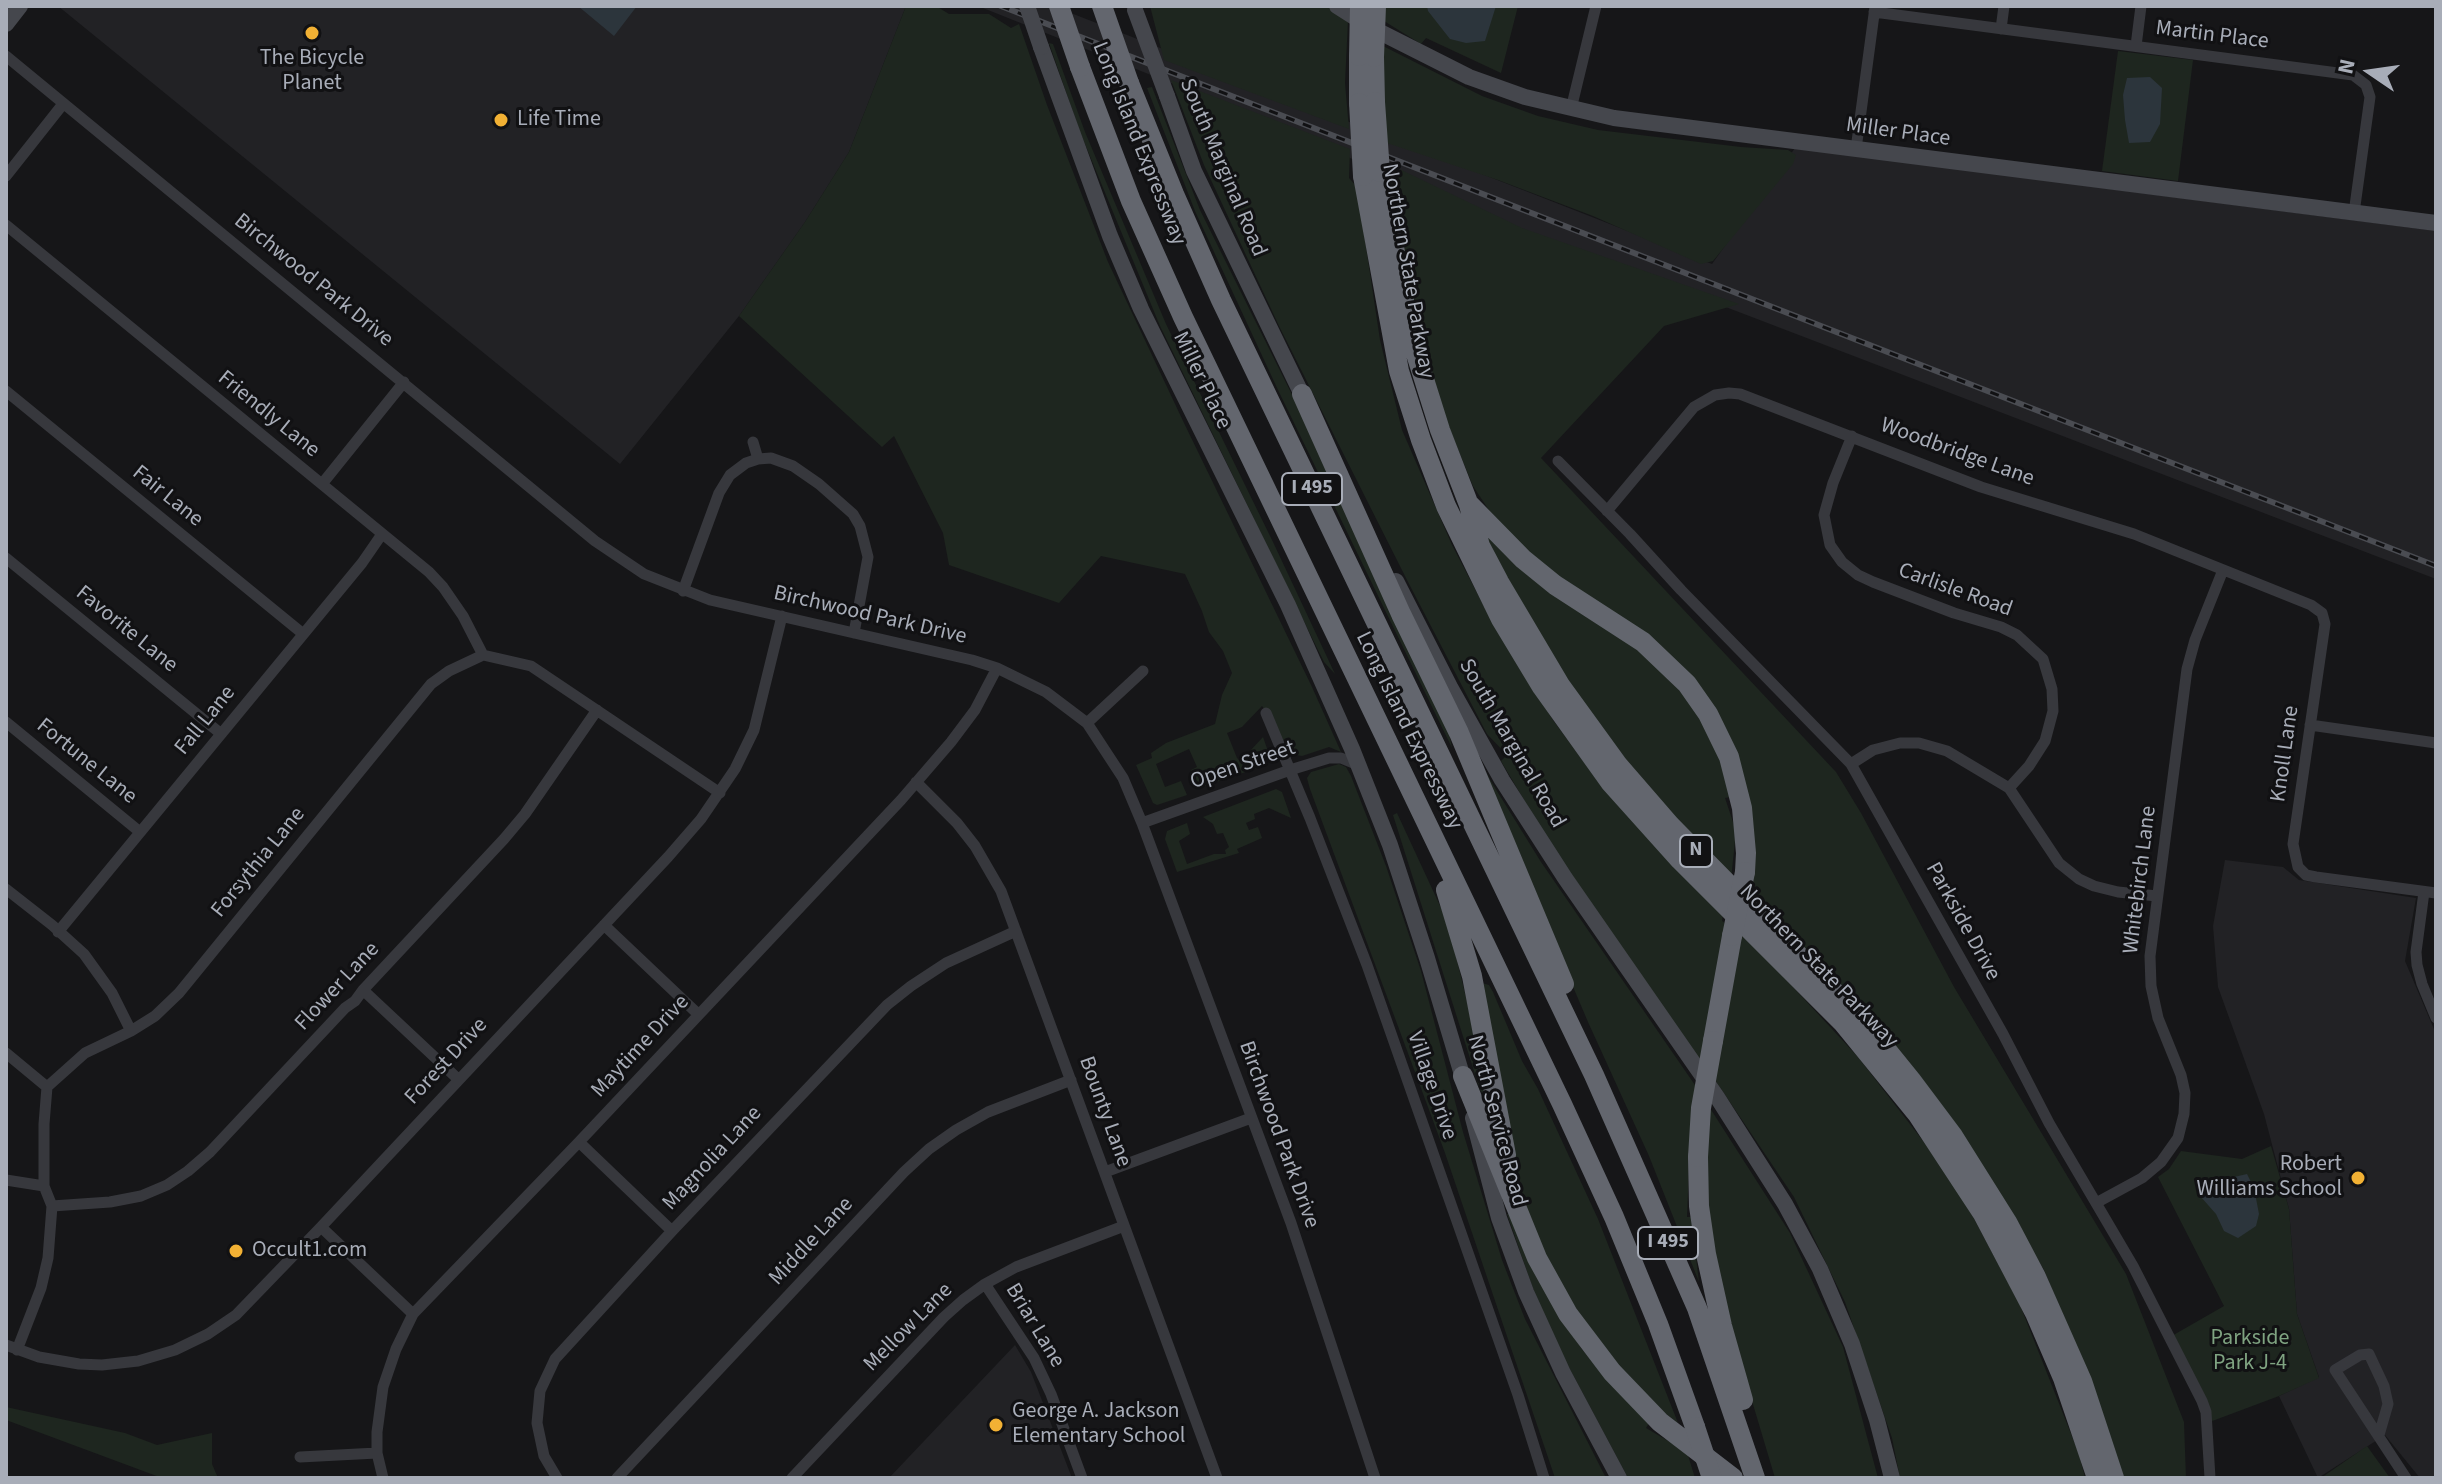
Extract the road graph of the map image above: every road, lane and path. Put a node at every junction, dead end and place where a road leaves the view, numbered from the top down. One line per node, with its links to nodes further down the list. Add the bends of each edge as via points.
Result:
1 (20, 6): 13 (main road)
2 (1027, 6): 56 (main road, Miller Place, bridge, via 1141,309 1288,605)
3 (1059, 6): 54 (highway, Long Island Expressway / I 495, bridge, via 1131,201)
4 (1102, 6): 74 (highway, Long Island Expressway / I 495, bridge, via 1221,300)
5 (1337, 6): 19 (main road, Miller Place, via 1469,77)
6 (1360, 6): 17 (highway, Northern State Parkway / N, bridge)
7 (1376, 6): 17 (highway, Northern State Parkway / N, bridge)
8 (1596, 6): 19 (street)
9 (2004, 6): 14 (street)
10 (2141, 6): 15 (street)
11 (1135, 8): 28 (main road, South Marginal Road, bridge, via 1194,171)
12 (1874, 9): 14 (street, Martin Place); 20 (street)
13 (6, 24)
14 (2001, 29): 15 (street, Martin Place)
15 (2136, 46): 23 (street, Martin Place, via 2361,79 2370,97)
16 (6, 56): 18 (street, Birchwood Park Drive)
17 (1366, 57): 21 (highway, Northern State Parkway / N, bridge)
18 (63, 104): 22 (street); 26 (street, Birchwood Park Drive)
19 (1571, 109): 20 (main road, Miller Place)
20 (1856, 149): 23 (main road, Miller Place)
21 (1372, 174): 34 (highway, Northern State Parkway / N, via 1411,338); 110 (highway, Northern State Parkway / N, via 1399,371 1446,506 1501,619 1558,712 1618,791 1843,1023 1935,1140 1983,1214 2035,1313)
22 (6, 176)
23 (2354, 213): 24 (main road, Miller Place)
24 (2436, 223)
25 (6, 225): 33 (street, Friendly Lane)
26 (404, 382): 33 (street); 39 (street, Birchwood Park Drive, via 595,541 644,574)
27 (6, 391): 42 (street, Fair Lane)
28 (1302, 394): 74 (highway, via 1459,733 1586,1036); 109 (main road, South Marginal Road, via 1502,780 1785,1204 1852,1344)
29 (1852, 436): 35 (street, Woodbridge Lane, via 1740,394 1715,395 1684,417); 38 (street, Woodbridge Lane, via 1981,487 2134,534); 59 (street, Carlisle Road, via 1824,515 1830,545 1842,562 1873,582 2017,635 2043,659 2053,711 2045,741)
30 (753, 442): 31 (street)
31 (758, 459): 39 (street, via 730,475 719,493); 43 (street, via 793,466 838,498 860,526 868,557)
32 (1558, 461): 35 (street, Parkside Drive)
33 (322, 484): 36 (street, Friendly Lane)
34 (1469, 505): 93 (highway, bridge, via 1523,559 1643,642 1687,684 1729,757 1742,808 1745,872 1701,1108 1698,1157 1706,1254); 111 (highway, Northern State Parkway / N, via 1480,546 1527,632 1618,765 1864,1022 1953,1136 2036,1277 2082,1381)
35 (1607, 511): 55 (street, Parkside Drive)
36 (382, 534): 42 (street, Fall Lane); 44 (street, Friendly Lane, via 443,587)
37 (6, 558): 52 (street, Favorite Lane)
38 (2223, 570): 41 (street, Woodbridge Lane, via 2311,605 2322,613); 65 (street, Whitebirch Lane, via 2187,669)
39 (683, 591): 40 (street, Birchwood Park Drive)
40 (782, 616): 43 (street, Birchwood Park Drive); 60 (street, Forest Drive, via 754,730)
41 (2325, 624): 51 (street, Knoll Lane)
42 (302, 633): 52 (street, Fall Lane)
43 (854, 633): 45 (street, Birchwood Park Drive)
44 (483, 655): 47 (street, via 531,666); 72 (street, Forsythia Lane, via 431,684 179,993)
45 (997, 668): 50 (street, Birchwood Park Drive, via 1046,692); 58 (street, Maytime Drive, via 975,710)
46 (1143, 671): 50 (street)
47 (597, 710): 60 (street); 69 (street, Flower Lane, via 525,814)
48 (1266, 713): 57 (street, Village Drive)
49 (6, 722): 62 (street, Fortune Lane)
50 (1087, 723): 61 (street, Birchwood Park Drive, via 1123,778)
51 (2310, 725): 53 (street); 64 (street, Knoll Lane, via 2293,844 2298,867 2316,877)
52 (220, 733): 62 (street, Fall Lane)
53 (2436, 743)
54 (1396, 763): 84 (highway, via 1446,890 1472,976); 107 (highway, Long Island Expressway / I 495, bridge, via 1614,1217)
55 (1851, 764): 59 (street, via 1881,747 1919,743 1947,751); 85 (street, Parkside Drive)
56 (1358, 765): 57 (street, Open Street, via 1329,758); 75 (main road, North Service Road, via 1390,845)
57 (1290, 770): 61 (street, Open Street); 105 (street, Village Drive, via 1367,965)
58 (916, 782): 67 (street, Bounty Lane, via 975,846); 70 (street, Maytime Drive)
59 (2009, 788): 65 (street, via 2068,871 2094,886)
60 (720, 793): 66 (street, Forest Drive)
61 (1142, 823): 79 (street, Birchwood Park Drive)
62 (140, 832): 68 (street, Fall Lane)
63 (6, 889): 68 (street)
64 (2430, 892): 71 (street, via 2416,952)
65 (2157, 896): 85 (street, Whitebirch Lane, via 2151,986 2181,1075 2184,1114 2178,1138 2161,1162)
66 (604, 925): 70 (street); 76 (street, Forest Drive)
67 (1016, 931): 77 (street, Bounty Lane); 89 (street, Magnolia Lane, via 946,963 887,1005)
68 (58, 932): 72 (street, via 95,968)
69 (363, 990): 76 (street); 86 (street, Flower Lane, via 188,1171 141,1196)
70 (698, 1014): 80 (street, Maytime Drive)
71 (2436, 1018)
72 (131, 1031): 78 (street, Forsythia Lane, via 85,1053)
73 (6, 1053): 78 (street)
74 (1594, 1075): 93 (highway, Long Island Expressway / I 495)
75 (1463, 1076): 84 (highway); 106 (main road, North Service Road, via 1495,1205 1526,1292)
76 (458, 1079): 88 (street, Forest Drive)
77 (1071, 1080): 81 (street, Bounty Lane); 100 (street, Middle Lane, via 988,1112 929,1149)
78 (47, 1087): 83 (street)
79 (1251, 1118): 81 (street); 104 (street, Birchwood Park Drive)
80 (579, 1142): 89 (street); 91 (street, Maytime Drive)
81 (1105, 1172): 87 (street, Bounty Lane)
82 (6, 1180): 83 (street)
83 (44, 1186): 86 (street)
84 (1513, 1195): 108 (highway, via 1537,1258 1585,1338 1660,1422)
85 (2096, 1203): 112 (street, Parkside Drive, via 2202,1401)
86 (52, 1206): 92 (street, via 45,1273)
87 (1124, 1226): 90 (street, Mellow Lane); 103 (street, Bounty Lane)
88 (321, 1227): 91 (street); 92 (street, Forest Drive, via 236,1315 175,1350 102,1365 57,1361)
89 (672, 1231): 99 (street, Magnolia Lane, via 547,1371 537,1423 544,1456)
90 (985, 1284): 101 (street, Mellow Lane, via 944,1317); 102 (street, Briar Lane, via 1034,1358)
91 (413, 1314): 95 (street, Maytime Drive, via 383,1387)
92 (12, 1348)
93 (1741, 1414): 97 (highway)
94 (2379, 1435): 94 (street, via 2388,1404 2384,1386 2373,1358 2360,1355 2335,1370); 113 (street)
95 (377, 1453): 96 (street); 98 (street, Maytime Drive)
96 (300, 1457)
97 (1755, 1477)
98 (383, 1478)
99 (557, 1478)
100 (617, 1478)
101 (792, 1478)
102 (1082, 1478)
103 (1217, 1478)
104 (1375, 1478)
105 (1544, 1478)
106 (1619, 1478)
107 (1712, 1478)
108 (1733, 1478)
109 (1892, 1478)
110 (2097, 1478)
111 (2114, 1478)
112 (2210, 1478)
113 (2406, 1478)

